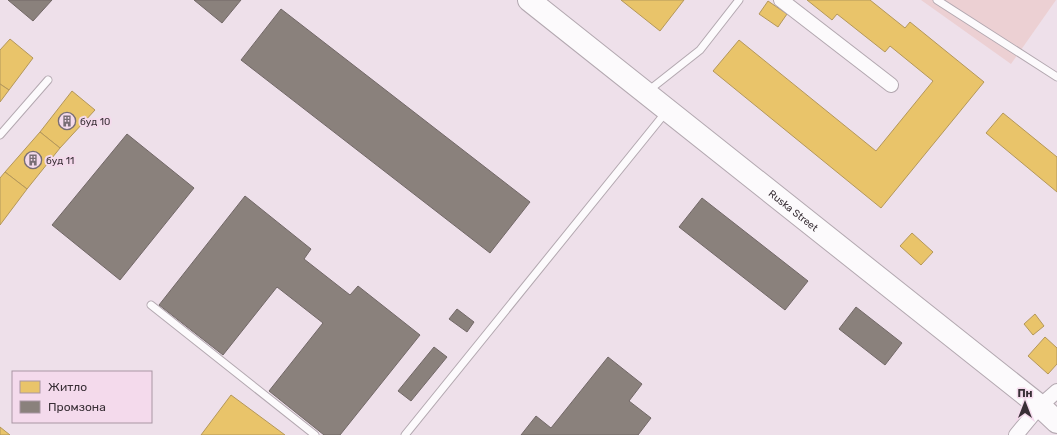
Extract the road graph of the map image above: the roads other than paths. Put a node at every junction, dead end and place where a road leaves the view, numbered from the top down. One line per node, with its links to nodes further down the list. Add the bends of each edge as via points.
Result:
1 (529, 0): 8 (main road, Ruska Street)
2 (739, 0): 8 (lane, via 700,50)
3 (781, 0): 7 (street)
4 (937, 0): 5 (lane)
5 (1057, 77)
6 (48, 80): 10 (lane)
7 (891, 85)
8 (645, 93): 9 (main road, Ruska Street)
9 (667, 110): 13 (main road, Ruska Street); 16 (lane)
10 (0, 135)
11 (151, 305): 15 (lane)
12 (1057, 391): 13 (street)
13 (1040, 406): 14 (main road, Ruska Street); 17 (street)
14 (1057, 422)
15 (315, 435)
16 (404, 435)
17 (1016, 435)

